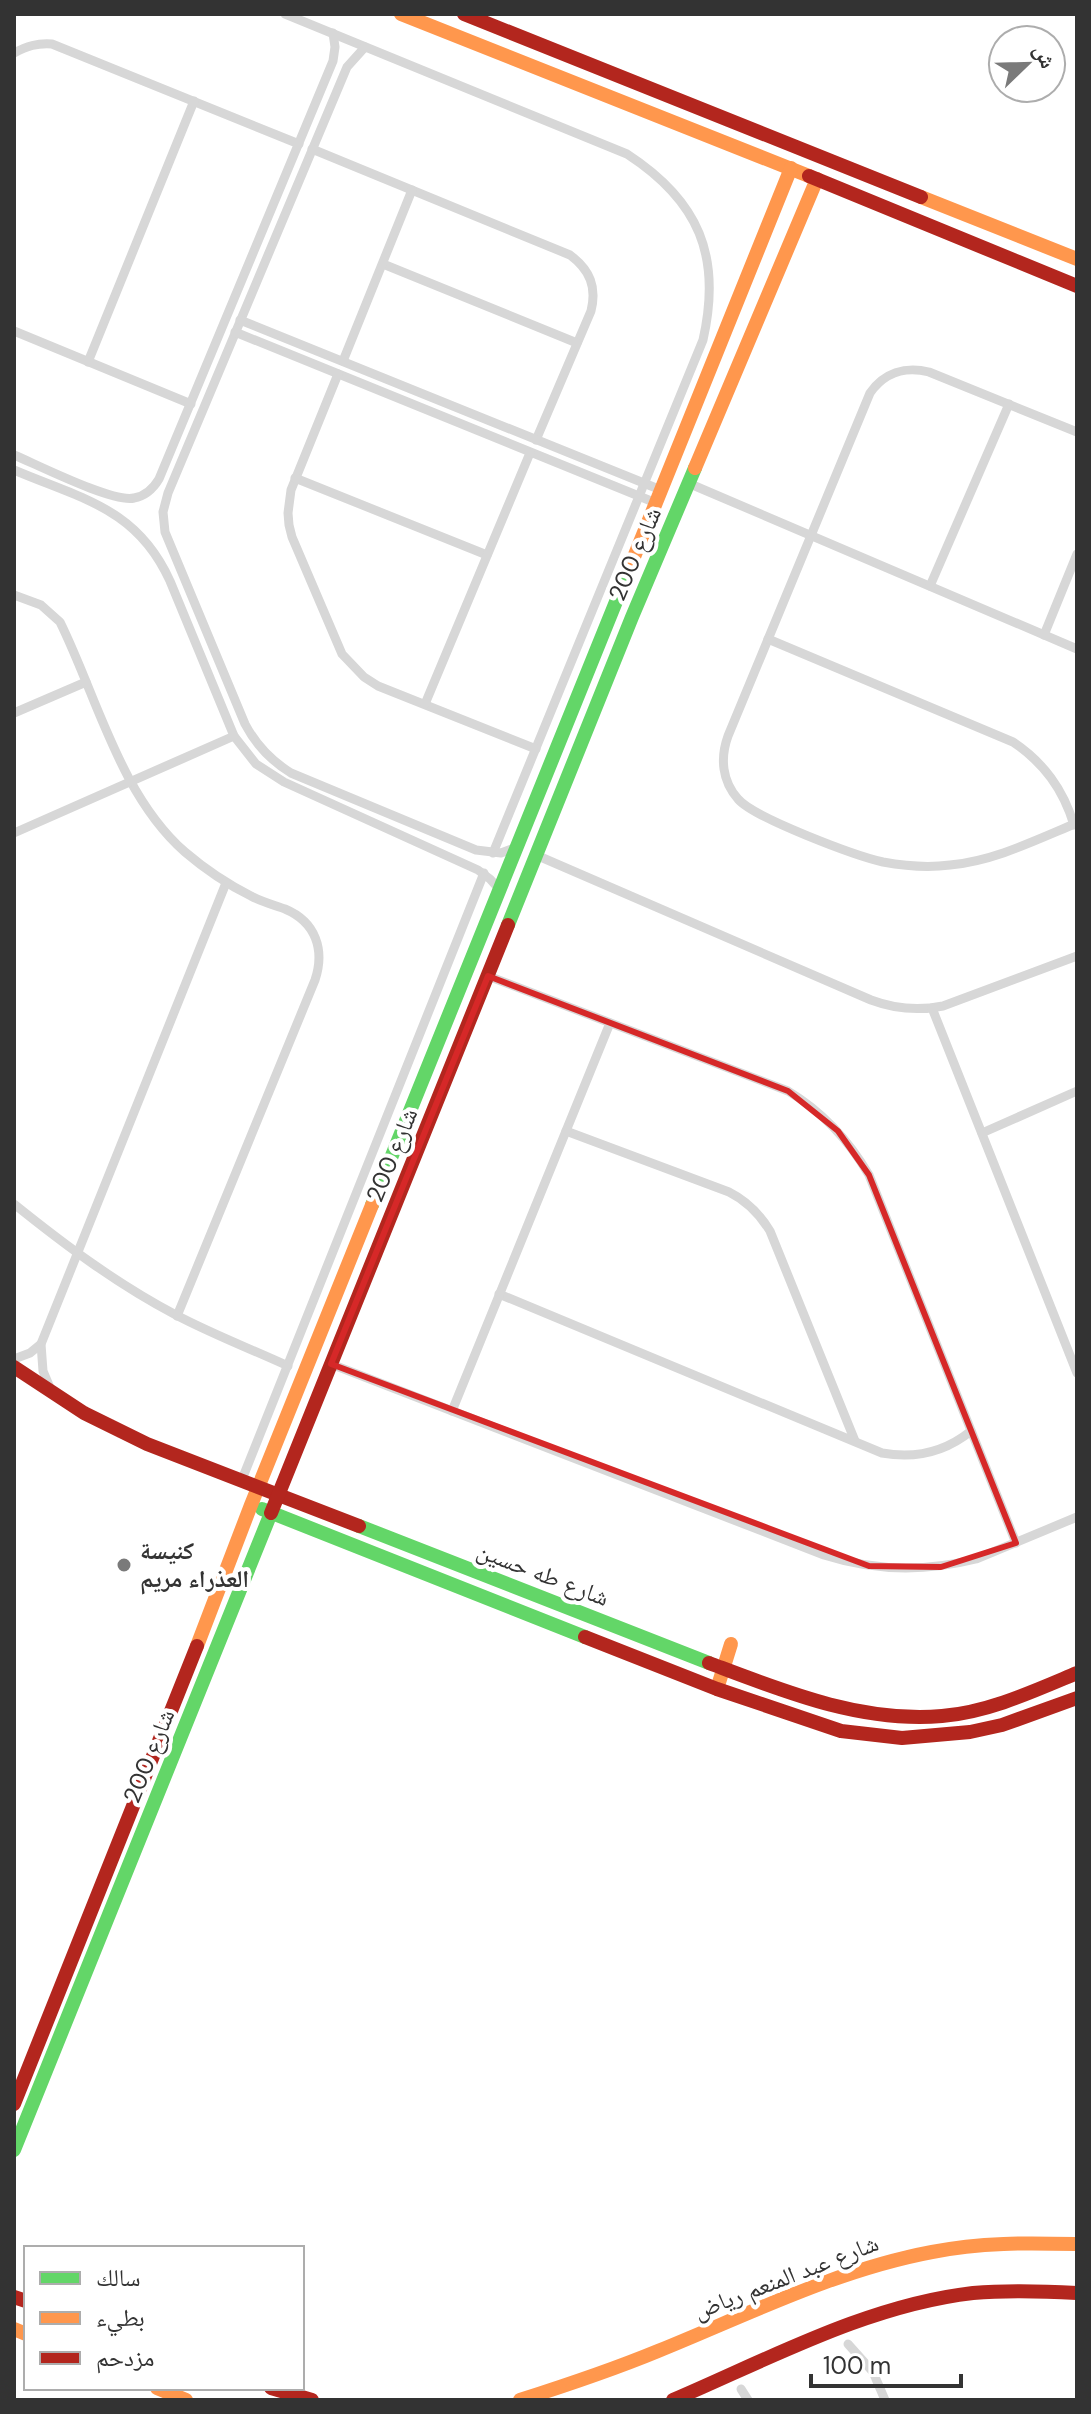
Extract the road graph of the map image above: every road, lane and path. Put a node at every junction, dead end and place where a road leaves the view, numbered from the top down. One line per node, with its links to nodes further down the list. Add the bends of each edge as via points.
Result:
1 (285, 14): 4 (street)
2 (401, 14): 10 (street)
3 (464, 14): 13 (street)
4 (333, 33): 5 (street); 8 (street, via 333,61)
5 (365, 47): 9 (street, via 347,67); 32 (street, via 627,154 655,172 684,205 706,252 710,311)
6 (14, 53): 7 (street, via 52,44)
7 (194, 101): 8 (street); 21 (street)
8 (299, 144): 23 (street)
9 (312, 149): 12 (street); 16 (street)
10 (791, 168): 11 (street); 34 (street, شارع 200)
11 (817, 179): 15 (street); 31 (street, شارع 200)
12 (412, 190): 14 (street); 19 (street, via 580,263 594,299)
13 (1077, 259)
14 (383, 264): 19 (street); 20 (street)
15 (1077, 286)
16 (240, 320): 18 (street); 20 (street)
17 (14, 331): 21 (street)
18 (235, 332): 22 (street); 52 (street, via 168,493 163,522 245,724 269,757 291,773)
19 (577, 343): 26 (street)
20 (343, 361): 26 (street)
21 (88, 362): 23 (street)
22 (338, 374): 27 (street); 30 (street)
23 (191, 404): 28 (street, via 159,479 135,498 114,497)
24 (1009, 404): 25 (street); 35 (street, via 921,370 884,377 870,393); 38 (street)
25 (1077, 432)
26 (536, 440): 32 (street)
27 (530, 453): 33 (street); 37 (street)
28 (14, 455)
29 (14, 470): 46 (street, via 115,514 149,543)
30 (295, 478): 37 (street); 44 (street, via 288,513 292,537 342,654 378,686)
31 (688, 483): 35 (street); 53 (street, شارع 200)
32 (644, 484): 33 (street); 34 (street)
33 (639, 497): 34 (street); 47 (street)
34 (658, 497): 51 (street, شارع 200)
35 (811, 535): 38 (street); 41 (street)
36 (1077, 554): 40 (street)
37 (487, 555): 44 (street)
38 (930, 586): 40 (street)
39 (14, 595): 43 (street, via 41,605 60,622)
40 (1044, 635): 42 (street)
41 (768, 639): 49 (street, via 1013,742 1052,778); 49 (street, via 723,752 728,785 750,810 865,857 914,866 978,861)
42 (1077, 649)
43 (86, 682): 45 (street); 48 (street)
44 (425, 704): 47 (street)
45 (14, 713)
46 (234, 736): 48 (street); 54 (street, via 269,775)
47 (536, 749): 52 (street)
48 (132, 781): 50 (street); 55 (street, via 172,838)
49 (1075, 824)
50 (14, 833)
51 (517, 847): 52 (street); 56 (street, شارع 200)
52 (493, 853)
53 (536, 855): 58 (street, شارع 200); 59 (street, via 871,1000)
54 (484, 873): 56 (street); 71 (street)
55 (226, 883): 65 (street); 67 (street, via 300,917 316,939 319,967)
56 (500, 890): 79 (street, شارع 200)
57 (1077, 956): 59 (street)
58 (488, 976): 60 (street); 70 (street, شارع 200)
59 (932, 1008): 63 (street)
60 (610, 1023): 62 (street); 76 (street, via 788,1091 838,1131 869,1175)
61 (1077, 1091): 63 (street)
62 (566, 1131): 66 (street); 77 (street, via 729,1192 759,1215)
63 (982, 1133): 73 (street)
64 (14, 1204): 65 (street)
65 (75, 1254): 67 (street); 68 (street)
66 (499, 1294): 75 (street); 77 (street)
67 (177, 1316): 71 (street)
68 (41, 1344): 69 (street); 74 (street, via 43,1371)
69 (14, 1359)
70 (331, 1364): 75 (street); 80 (street, شارع 200)
71 (288, 1366): 78 (street)
72 (14, 1367): 74 (street, شارع طه حسين)
73 (1077, 1373)
74 (54, 1395): 78 (street, شارع طه حسين, via 136,1440)
75 (452, 1411): 84 (street, via 854,1564 941,1567)
76 (971, 1431): 77 (street, via 946,1447 915,1455 882,1453); 84 (street)
77 (855, 1441)
78 (241, 1482): 79 (street, شارع طه حسين)
79 (258, 1488): 80 (street, شارع طه حسين); 81 (street, شارع 200)
80 (278, 1495): 82 (street, شارع 200); 86 (street, شارع طه حسين)
81 (251, 1505): 82 (street, شارع طه حسين); 90 (street, شارع 200)
82 (271, 1513): 88 (street, شارع طه حسين); 91 (street, شارع 200)
83 (1077, 1517): 84 (street)
84 (1016, 1543)
85 (731, 1644): 86 (street)
86 (723, 1668): 87 (street, شارع طه حسين, via 825,1705 904,1718 987,1707); 88 (street)
87 (1077, 1673)
88 (717, 1689): 89 (street, شارع طه حسين, via 819,1725 893,1738 989,1729)
89 (1077, 1698)
90 (14, 2104)
91 (14, 2150)
92 (1077, 2244): 100 (street, شارع عبد المنعم رياض, via 1016,2240 896,2260)
93 (1077, 2293): 101 (street, via 988,2291 906,2306 815,2338)
94 (848, 2344): 103 (street, via 873,2372)
95 (741, 2389): 102 (street)
96 (162, 2390): 98 (street)
97 (278, 2390): 99 (street)
98 (186, 2400)
99 (312, 2400)
100 (520, 2400)
101 (673, 2400)
102 (748, 2400)
103 (885, 2400)

